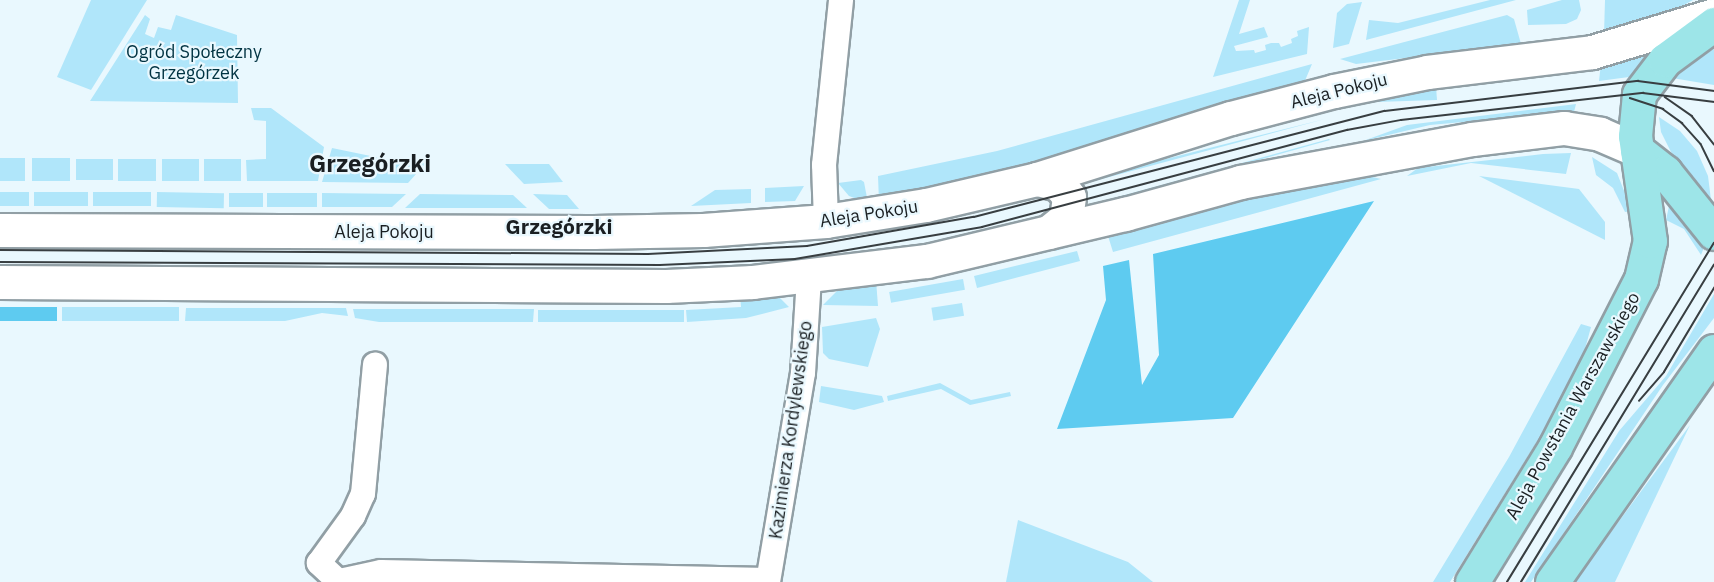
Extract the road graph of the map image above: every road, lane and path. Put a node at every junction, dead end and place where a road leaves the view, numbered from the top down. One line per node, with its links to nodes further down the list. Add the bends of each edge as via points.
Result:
1 (841, 0): 6 (street, via 824,165)
2 (1714, 15): 5 (main road, Aleja Pokoju, via 1592,52 1427,72 1334,91 1231,118)
3 (1714, 24): 4 (main road, Aleja Powstania Warszawskiego, via 1665,60 1646,81 1635,112)
4 (1637, 150): 9 (main road, via 1582,130 1525,132 1322,164); 10 (main road, via 1665,172); 18 (main road, Aleja Powstania Warszawskiego, via 1650,241 1641,279 1555,447)
5 (1037, 179): 6 (main road, Aleja Pokoju, via 926,205); 9 (main road, via 1059,184 1069,197 1066,218)
6 (826, 221): 8 (main road, Aleja Pokoju, via 703,230)
7 (0, 230): 8 (main road, Aleja Pokoju)
8 (593, 232): 13 (main road, via 573,243 568,265 579,280)
9 (1048, 232): 11 (main road, via 927,261)
10 (1714, 233)
11 (809, 277): 13 (main road, via 700,285); 17 (street, Kazimierza Kordylewskiego, via 803,373)
12 (0, 282): 13 (main road)
13 (597, 286)
14 (1714, 351): 19 (main road)
15 (375, 366): 16 (street, via 363,494 353,516 319,563)
16 (336, 581): 17 (street, via 381,572)
17 (768, 581)
18 (1472, 582)
19 (1552, 582)

